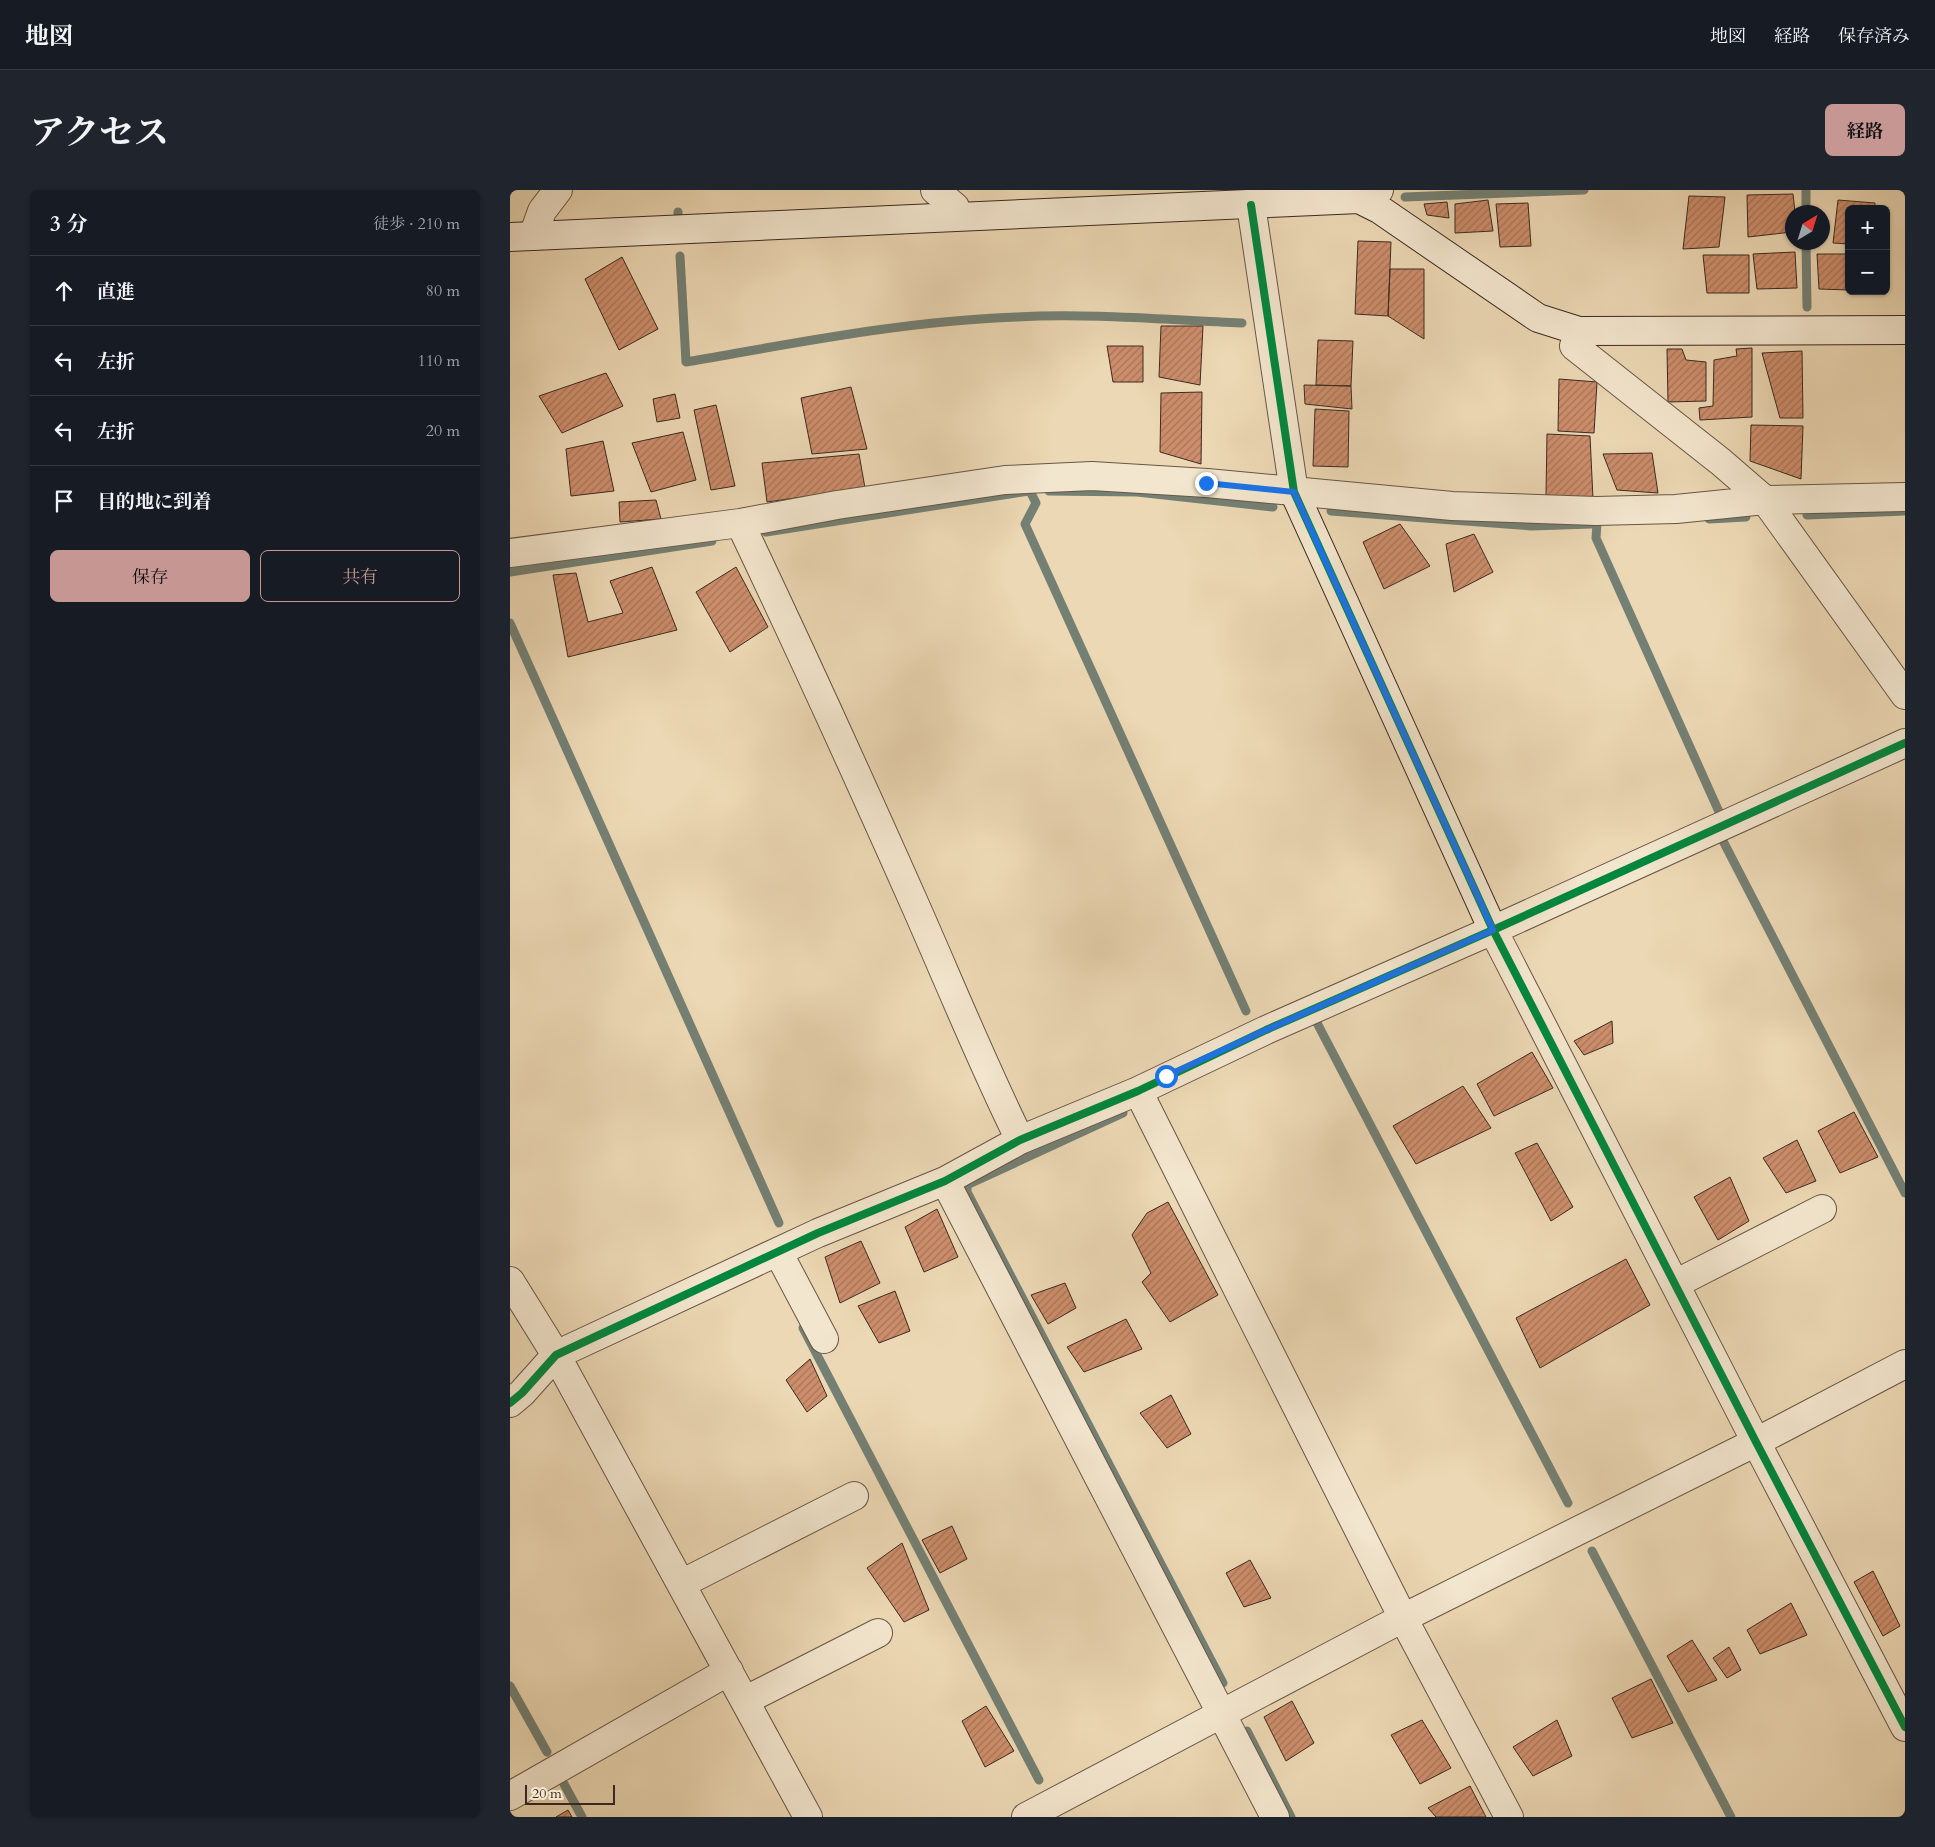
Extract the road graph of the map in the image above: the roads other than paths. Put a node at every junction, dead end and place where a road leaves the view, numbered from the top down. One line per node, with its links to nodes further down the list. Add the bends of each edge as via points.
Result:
1 (558, 190): 6 (street)
2 (935, 190): 5 (street, via 955,207)
3 (1364, 193): 4 (street); 8 (street, via 1379,209 1538,318)
4 (1251, 205): 5 (street); 9 (street)
5 (958, 216): 6 (street)
6 (522, 236)
7 (1905, 330): 8 (street)
8 (1579, 331): 11 (street, via 1574,346)
9 (1294, 492): 11 (street, via 1452,506 1596,511 1676,509); 12 (street, via 1092,476 1005,480); 16 (street)
10 (1905, 497): 11 (street)
11 (1765, 500): 14 (street)
12 (740, 523): 13 (street); 18 (street)
13 (510, 553)
14 (1905, 695)
15 (1905, 743): 16 (street)
16 (1493, 930): 17 (street, via 1266,1030); 23 (street)
17 (1138, 1091): 18 (street); 31 (street)
18 (1020, 1140): 19 (street)
19 (945, 1181): 21 (street); 35 (street)
20 (1822, 1209): 23 (street)
21 (778, 1252): 24 (street); 25 (street)
22 (510, 1281): 25 (street)
23 (1674, 1284): 28 (street)
24 (824, 1339)
25 (556, 1355): 27 (street); 30 (street)
26 (1905, 1364): 28 (street)
27 (510, 1403)
28 (1756, 1442): 31 (street); 36 (street)
29 (854, 1496): 30 (street)
30 (681, 1584): 33 (street)
31 (1403, 1618): 35 (street); 41 (street)
32 (878, 1633): 34 (street)
33 (729, 1671): 34 (street); 37 (street)
34 (746, 1700): 38 (street)
35 (1222, 1714): 39 (street); 40 (street)
36 (1905, 1727)
37 (510, 1796)
38 (808, 1817)
39 (1026, 1817)
40 (1275, 1817)
41 (1508, 1817)

